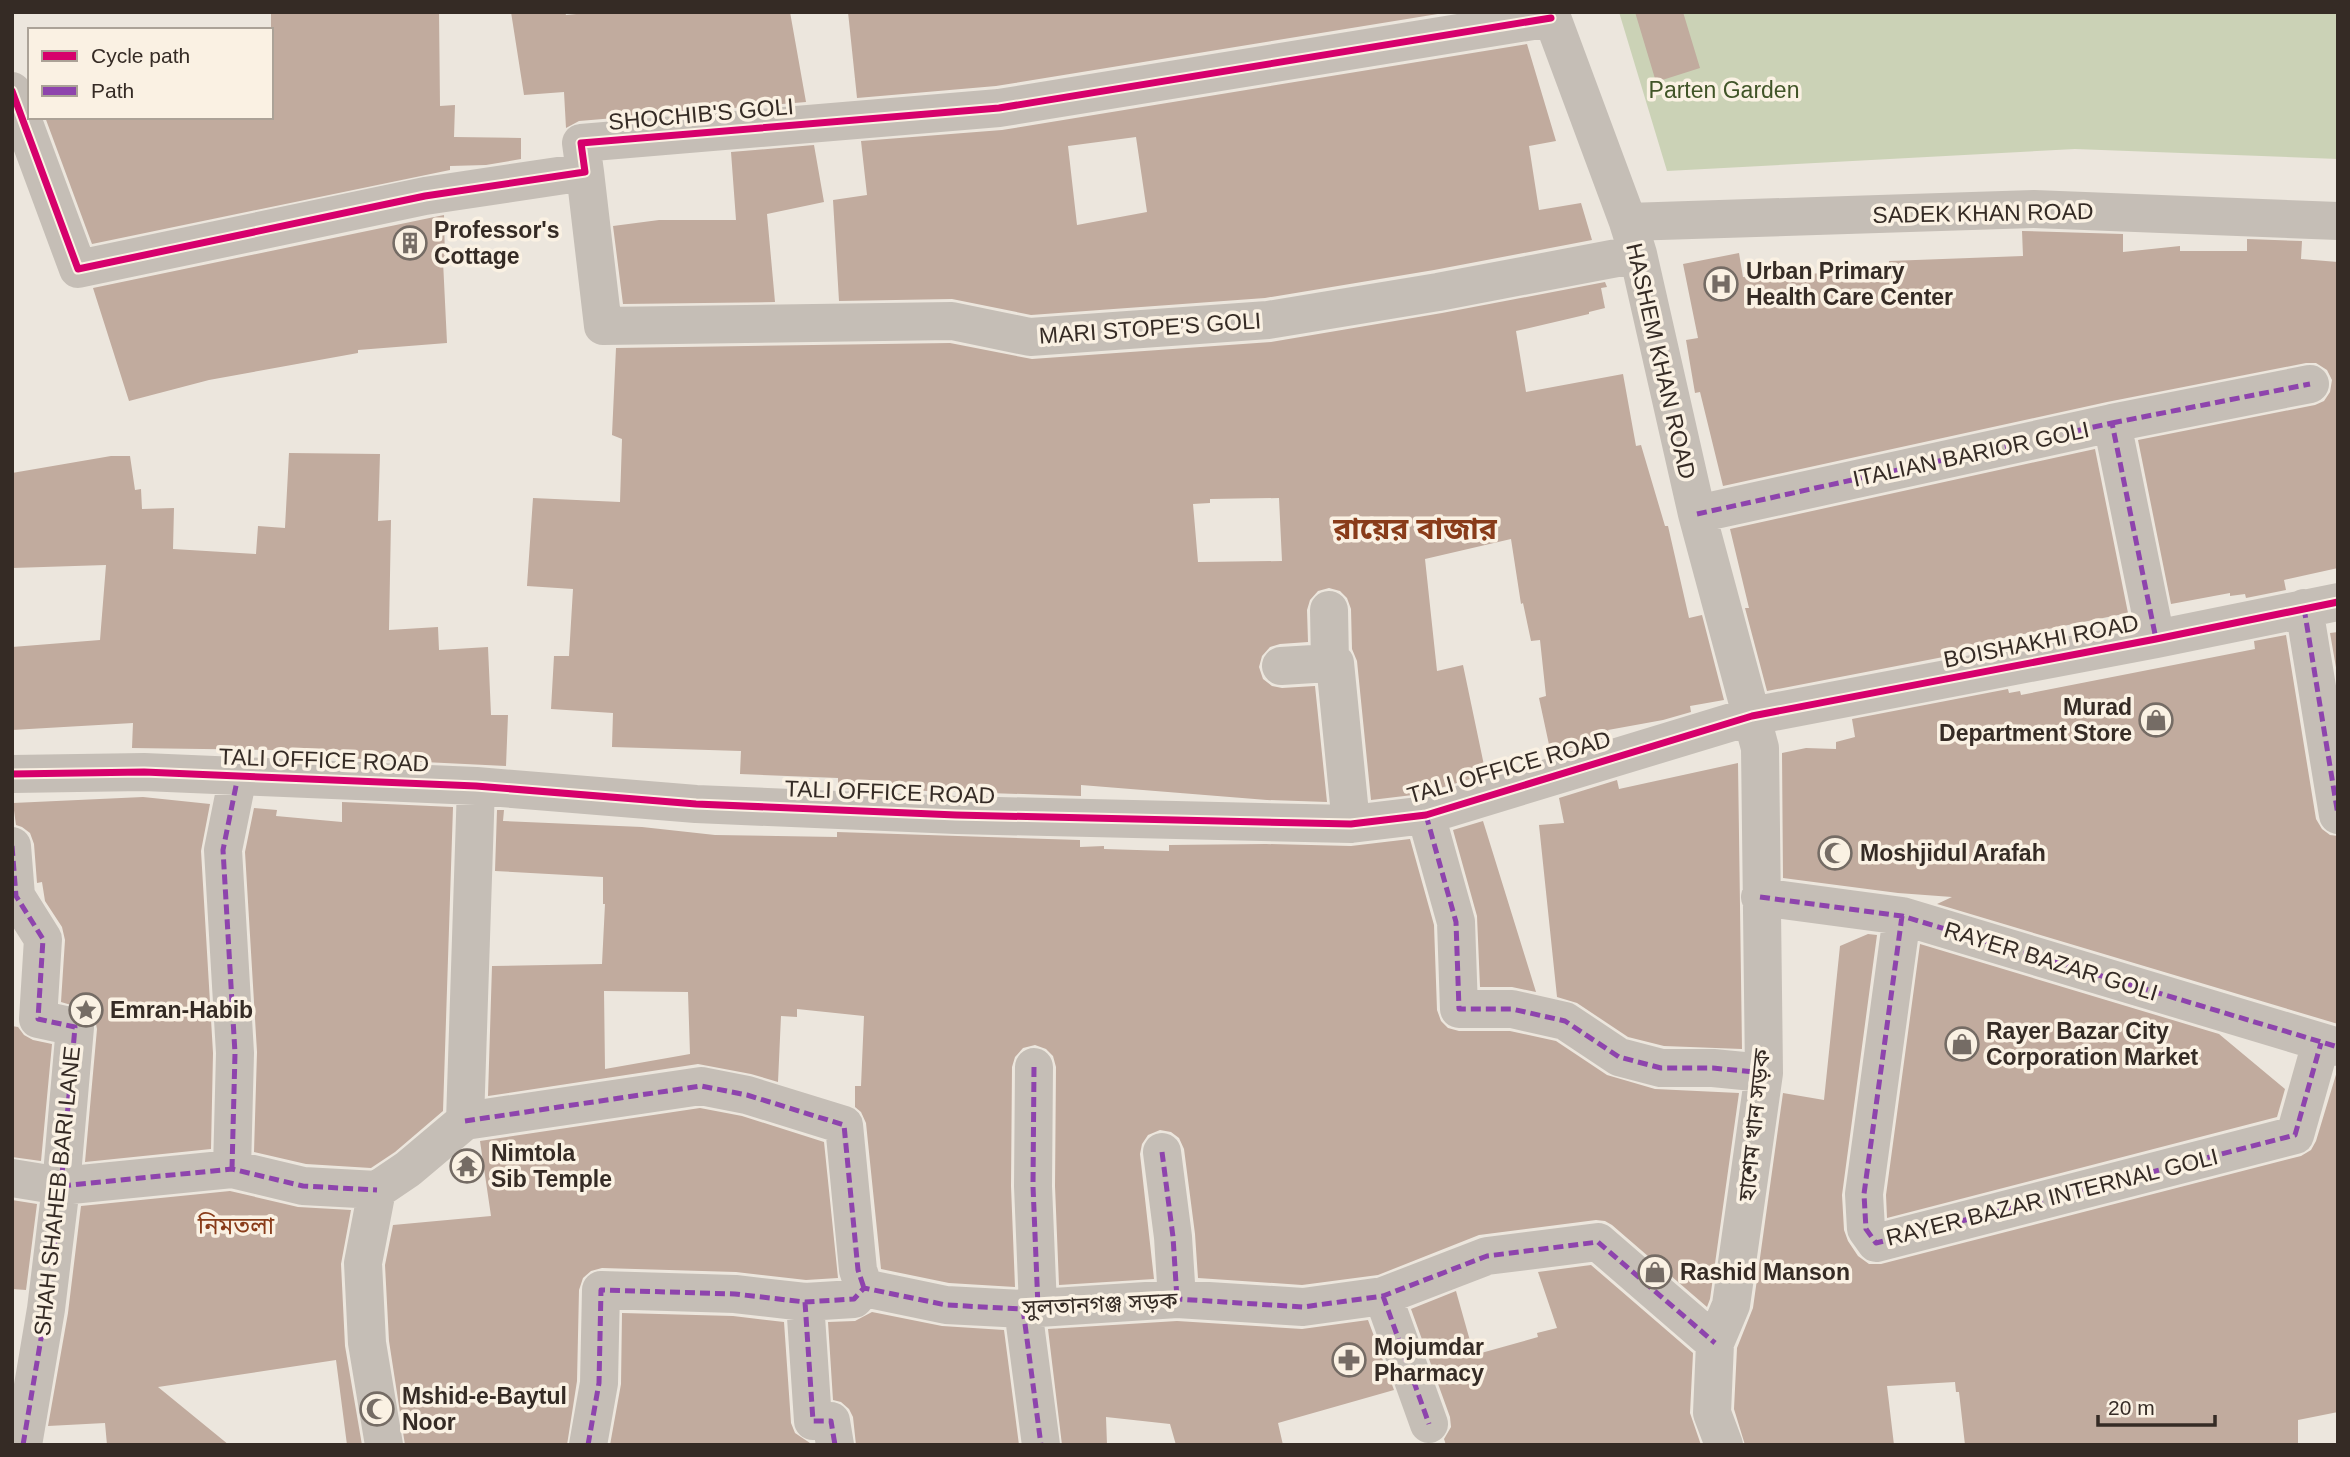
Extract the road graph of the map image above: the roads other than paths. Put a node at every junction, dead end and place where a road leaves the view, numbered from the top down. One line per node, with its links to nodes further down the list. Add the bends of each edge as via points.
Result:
1 (1550, 15): 3 (street, SHOCHIB'S GOLI, via 999,108 581,143); 5 (street, HASHEM KHAN ROAD)
2 (12, 91): 3 (street, via 78,269 425,197)
3 (585, 172): 5 (street, MARI STOPE'S GOLI, via 603,326 952,321 1030,337 1268,320 1438,292)
4 (2338, 221): 5 (street, SADEK KHAN ROAD, via 2034,209)
5 (1633, 238): 8 (street, HASHEM KHAN ROAD)
6 (2310, 384): 7 (street)
7 (2112, 423): 8 (street, ITALIAN BARIOR GOLI); 11 (street, ITALIAN BARIOR GOLI)
8 (1697, 513): 14 (street, HASHEM KHAN ROAD)
9 (2321, 605): 11 (street, BOISHAKHI ROAD); 19 (street)
10 (1329, 610): 12 (street)
11 (2156, 639): 14 (street, BOISHAKHI ROAD)
12 (1330, 663): 13 (street); 20 (street, via 1335,663)
13 (1281, 666)
14 (1752, 716): 18 (street, TALI OFFICE ROAD); 22 (street, হাশেম খান সড়ক, via 1760,748)
15 (12, 774): 16 (street, TALI OFFICE ROAD)
16 (238, 776): 17 (street, TALI OFFICE ROAD); 29 (street, via 223,850 235,1053)
17 (477, 786): 20 (street, TALI OFFICE ROAD, via 723,805); 27 (street)
18 (1426, 815): 20 (street, TALI OFFICE ROAD); 26 (street, via 1456,922 1459,1009 1512,1009 1565,1021 1619,1057 1661,1068)
19 (2338, 815)
20 (1351, 824)
21 (12, 846): 31 (street, SHAH SHAHEB BARI LANE, via 16,896 43,939 38,1019 75,1027)
22 (1760, 897): 23 (street, RAYER BAZAR GOLI); 26 (street, হাশেম খান সড়ক)
23 (1902, 916): 24 (street, RAYER BAZAR GOLI); 24 (street, RAYER BAZAR INTERNAL GOLI, via 1864,1194 1866,1230 1876,1243 2295,1135)
24 (2330, 1045)
25 (1034, 1067): 37 (street)
26 (1764, 1073): 38 (street, হাশেম খান সড়ক, via 1731,1305)
27 (465, 1121): 32 (street); 33 (street, via 701,1086 844,1125 858,1270)
28 (1163, 1152): 35 (street)
29 (232, 1169): 31 (street); 32 (street, via 303,1186)
30 (12, 1178): 31 (street)
31 (61, 1186): 40 (street, SHAH SHAHEB BARI LANE)
32 (377, 1190): 41 (street, via 363,1264 367,1343)
33 (864, 1288): 36 (street, via 855,1299); 37 (street, সুলতানগঞ্জ সড়ক, via 946,1305)
34 (1382, 1296): 35 (street, সুলতানগঞ্জ সড়ক, via 1303,1307); 38 (street, সুলতানগঞ্জ সড়ক, via 1487,1256 1598,1242); 39 (street)
35 (1177, 1299): 37 (street, সুলতানগঞ্জ সড়ক)
36 (805, 1302): 42 (street, via 736,1294 601,1290 599,1383); 43 (street, via 813,1421 831,1421)
37 (1031, 1308): 44 (street)
38 (1715, 1343): 45 (street, হাশেম খান সড়ক, via 1712,1413)
39 (1429, 1424)
40 (23, 1445)
41 (384, 1445)
42 (588, 1445)
43 (835, 1445)
44 (1041, 1445)
45 (1724, 1445)

